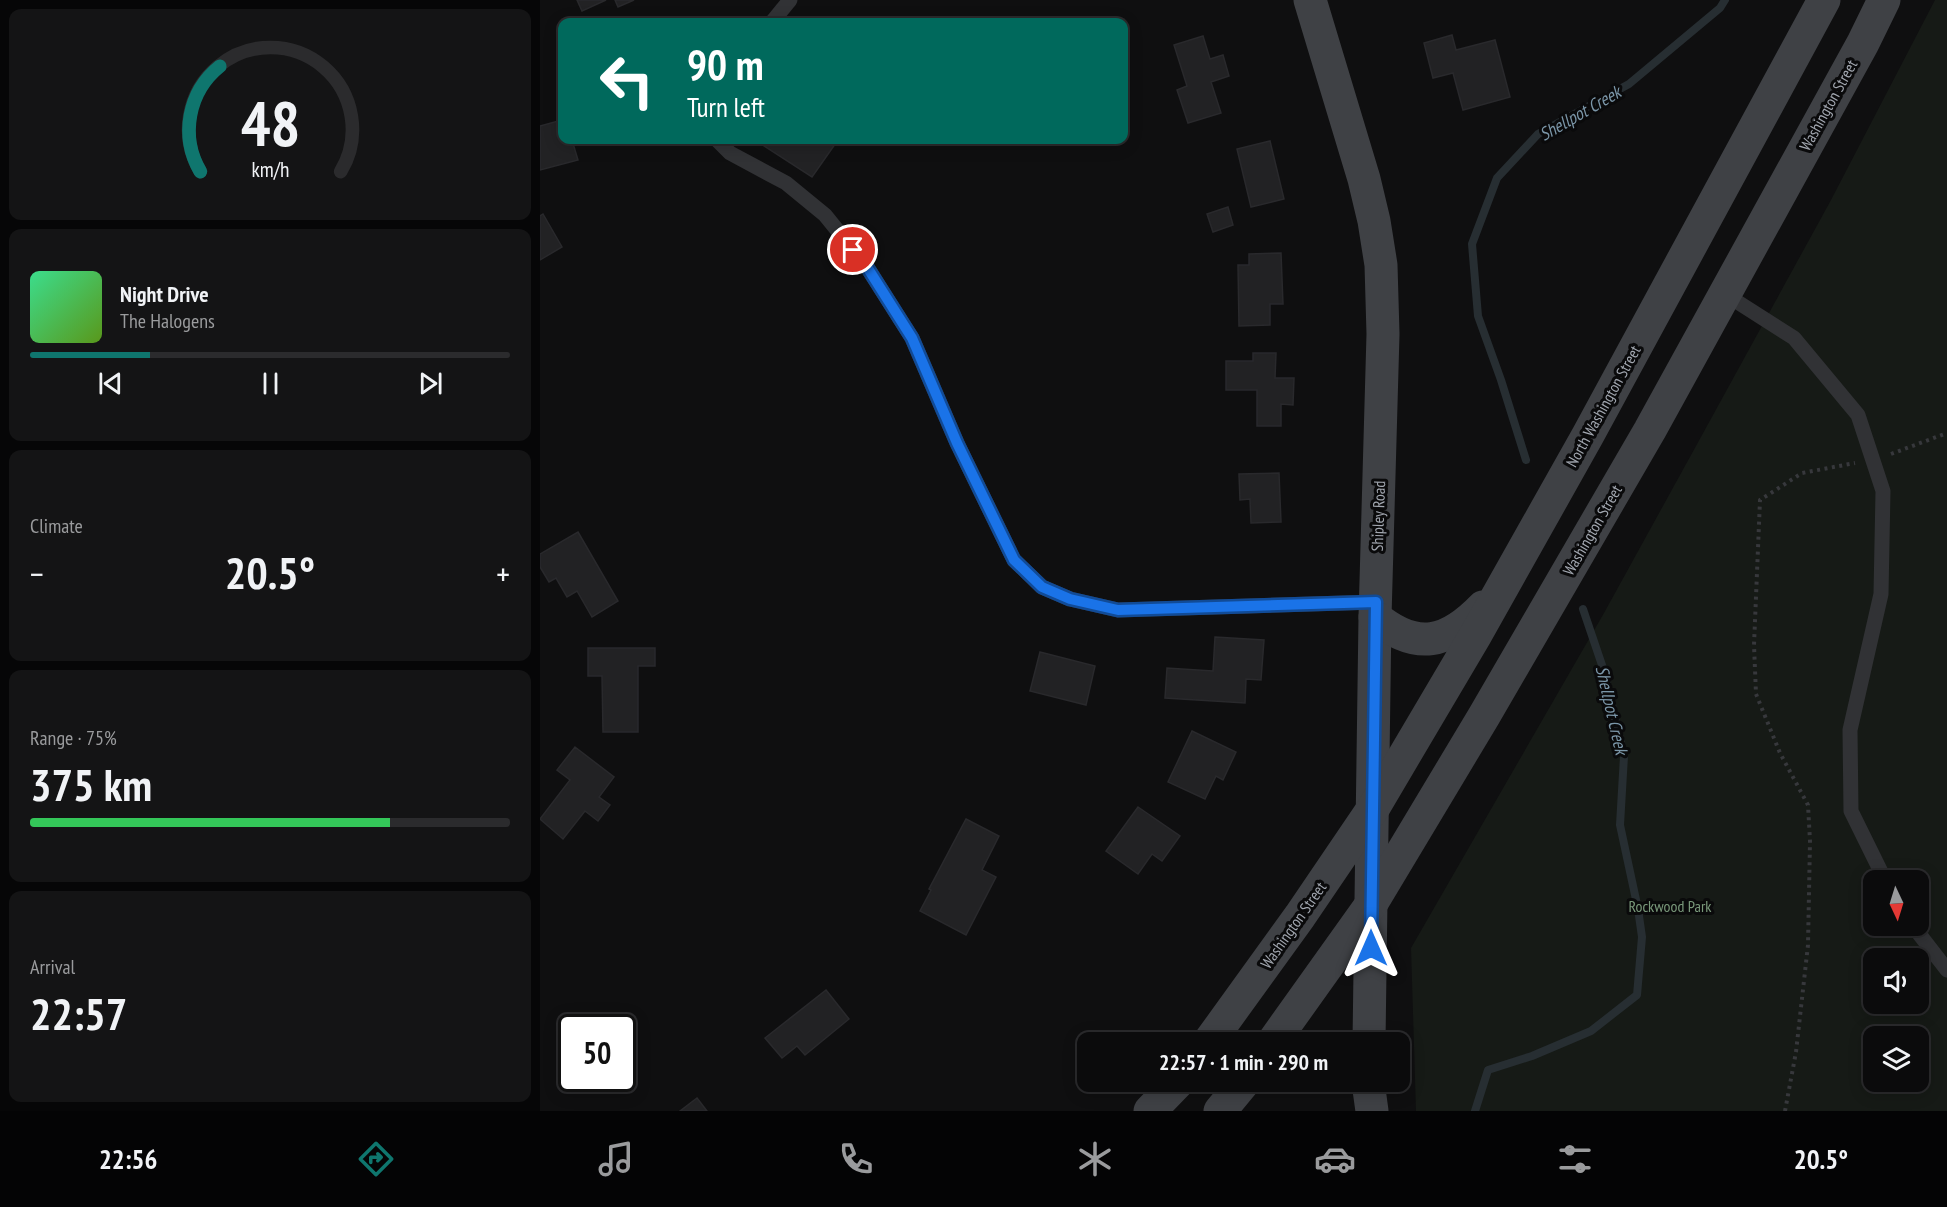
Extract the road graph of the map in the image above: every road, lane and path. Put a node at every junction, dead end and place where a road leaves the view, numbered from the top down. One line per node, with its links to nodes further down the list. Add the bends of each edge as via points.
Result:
1 (790, 0): 5 (lane)
2 (1310, 0): 11 (main road, Shipley Road, via 1364,179 1381,265)
3 (1824, 0): 10 (main road, North Washington Street)
4 (1884, 0): 7 (main road, Washington Street)
5 (775, 18)
6 (721, 144): 11 (lane, via 730,153 786,183 825,215 867,267 912,338 1014,560 1042,587 1070,599 1118,610)
7 (1725, 294): 9 (lane, via 1794,338 1858,415); 14 (main road, Washington Street, via 1560,586)
8 (1947, 434): 9 (path)
9 (1873, 461): 13 (lane, via 1882,491 1881,594 1850,730 1851,811); 24 (path, via 1802,473 1760,500 1754,645 1756,694 1780,753 1808,805 1810,842 1808,945)
10 (1510, 573): 11 (main road, via 1467,623 1445,636 1424,639 1405,635 1388,627); 12 (main road, North Washington Street)
11 (1376, 610): 12 (main road, Shipley Road)
12 (1374, 807): 14 (main road, Shipley Road); 17 (main road, Washington Street)
13 (1880, 870)
14 (1370, 906): 18 (main road, Washington Street); 19 (main road, Shipley Road)
15 (1921, 936): 16 (lane)
16 (1947, 970)
17 (1216, 1032)
18 (1280, 1032)
19 (1369, 1032)
20 (1168, 1092): 22 (main road)
21 (1236, 1092): 23 (main road)
22 (1150, 1111)
23 (1220, 1111)
24 (1785, 1111)

